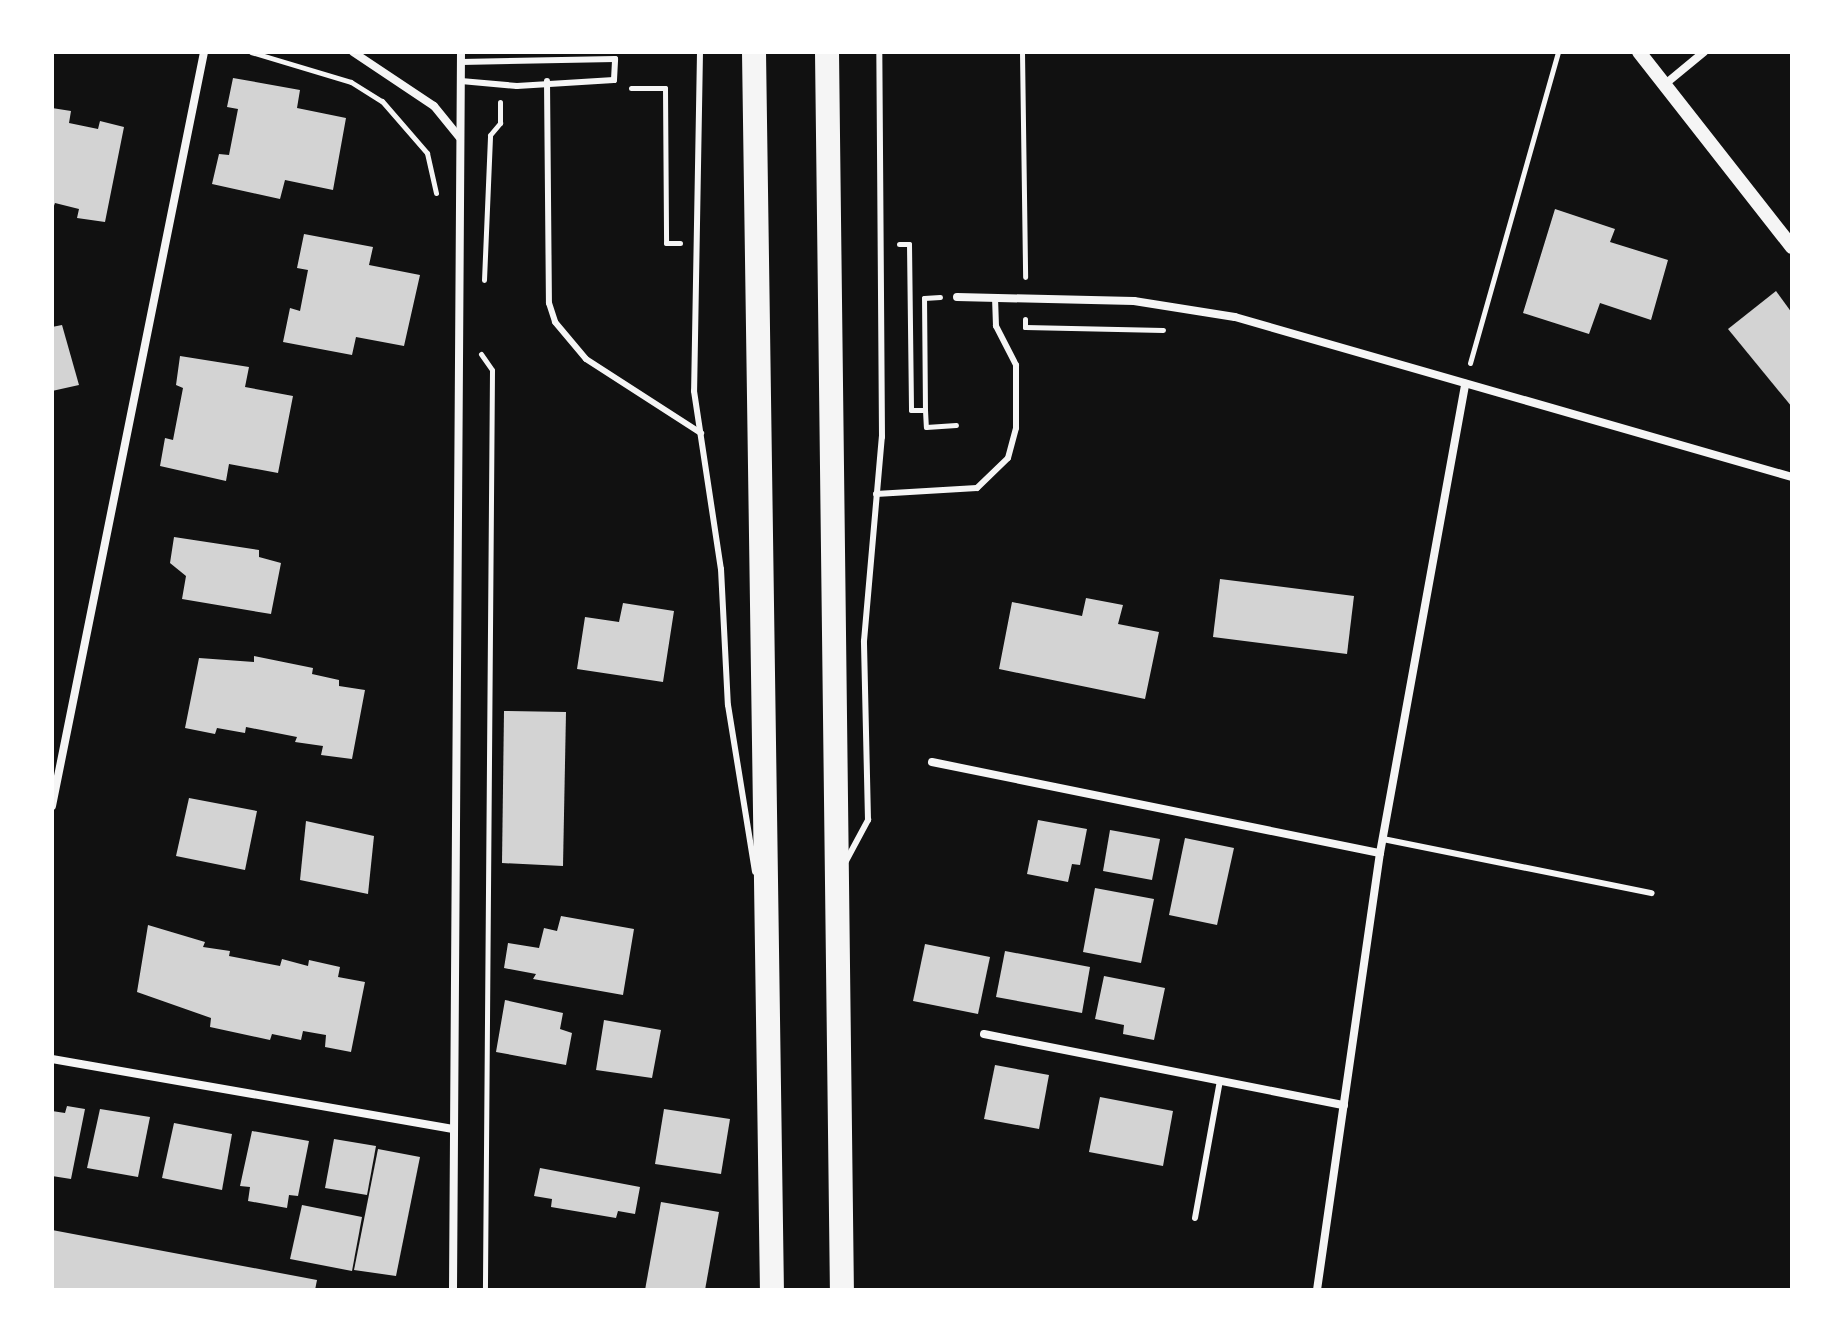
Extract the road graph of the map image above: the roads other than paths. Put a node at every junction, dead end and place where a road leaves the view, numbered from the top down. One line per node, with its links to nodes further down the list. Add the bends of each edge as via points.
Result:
1 (204, 52): 22 (street)
2 (353, 52): 13 (street, via 434,106)
3 (700, 52): 18 (lane, via 694,391)
4 (754, 52): 27 (highway)
5 (827, 52): 25 (highway)
6 (879, 52): 20 (lane, via 882,437)
7 (1639, 52): 12 (street)
8 (1704, 52): 12 (street)
9 (461, 57): 10 (street); 11 (lane, via 615,59 614,80)
10 (461, 81): 11 (lane, via 517,86); 13 (street)
11 (547, 81): 18 (lane, via 549,303 555,322 586,359)
12 (1664, 85): 14 (street)
13 (460, 138): 32 (street)
14 (1792, 247)
15 (957, 297): 16 (street)
16 (995, 298): 17 (street, via 1134,301 1235,317); 20 (lane, via 996,326 1016,365 1016,428 1008,458 977,488)
17 (1465, 384): 19 (street); 23 (street)
18 (701, 433): 27 (lane, via 721,569 728,705)
19 (1792, 477)
20 (876, 494): 25 (lane, via 864,641 868,820)
21 (932, 762): 24 (street)
22 (52, 806)
23 (1383, 839): 24 (street); 26 (lane)
24 (1380, 853): 31 (street)
25 (837, 878): 36 (highway)
26 (1652, 893)
27 (765, 937): 35 (highway)
28 (984, 1034): 30 (street)
29 (52, 1059): 32 (street)
30 (1220, 1081): 31 (street); 33 (lane)
31 (1344, 1105): 37 (street)
32 (453, 1129): 34 (street)
33 (1195, 1218)
34 (453, 1290)
35 (772, 1290)
36 (842, 1290)
37 (1317, 1290)

